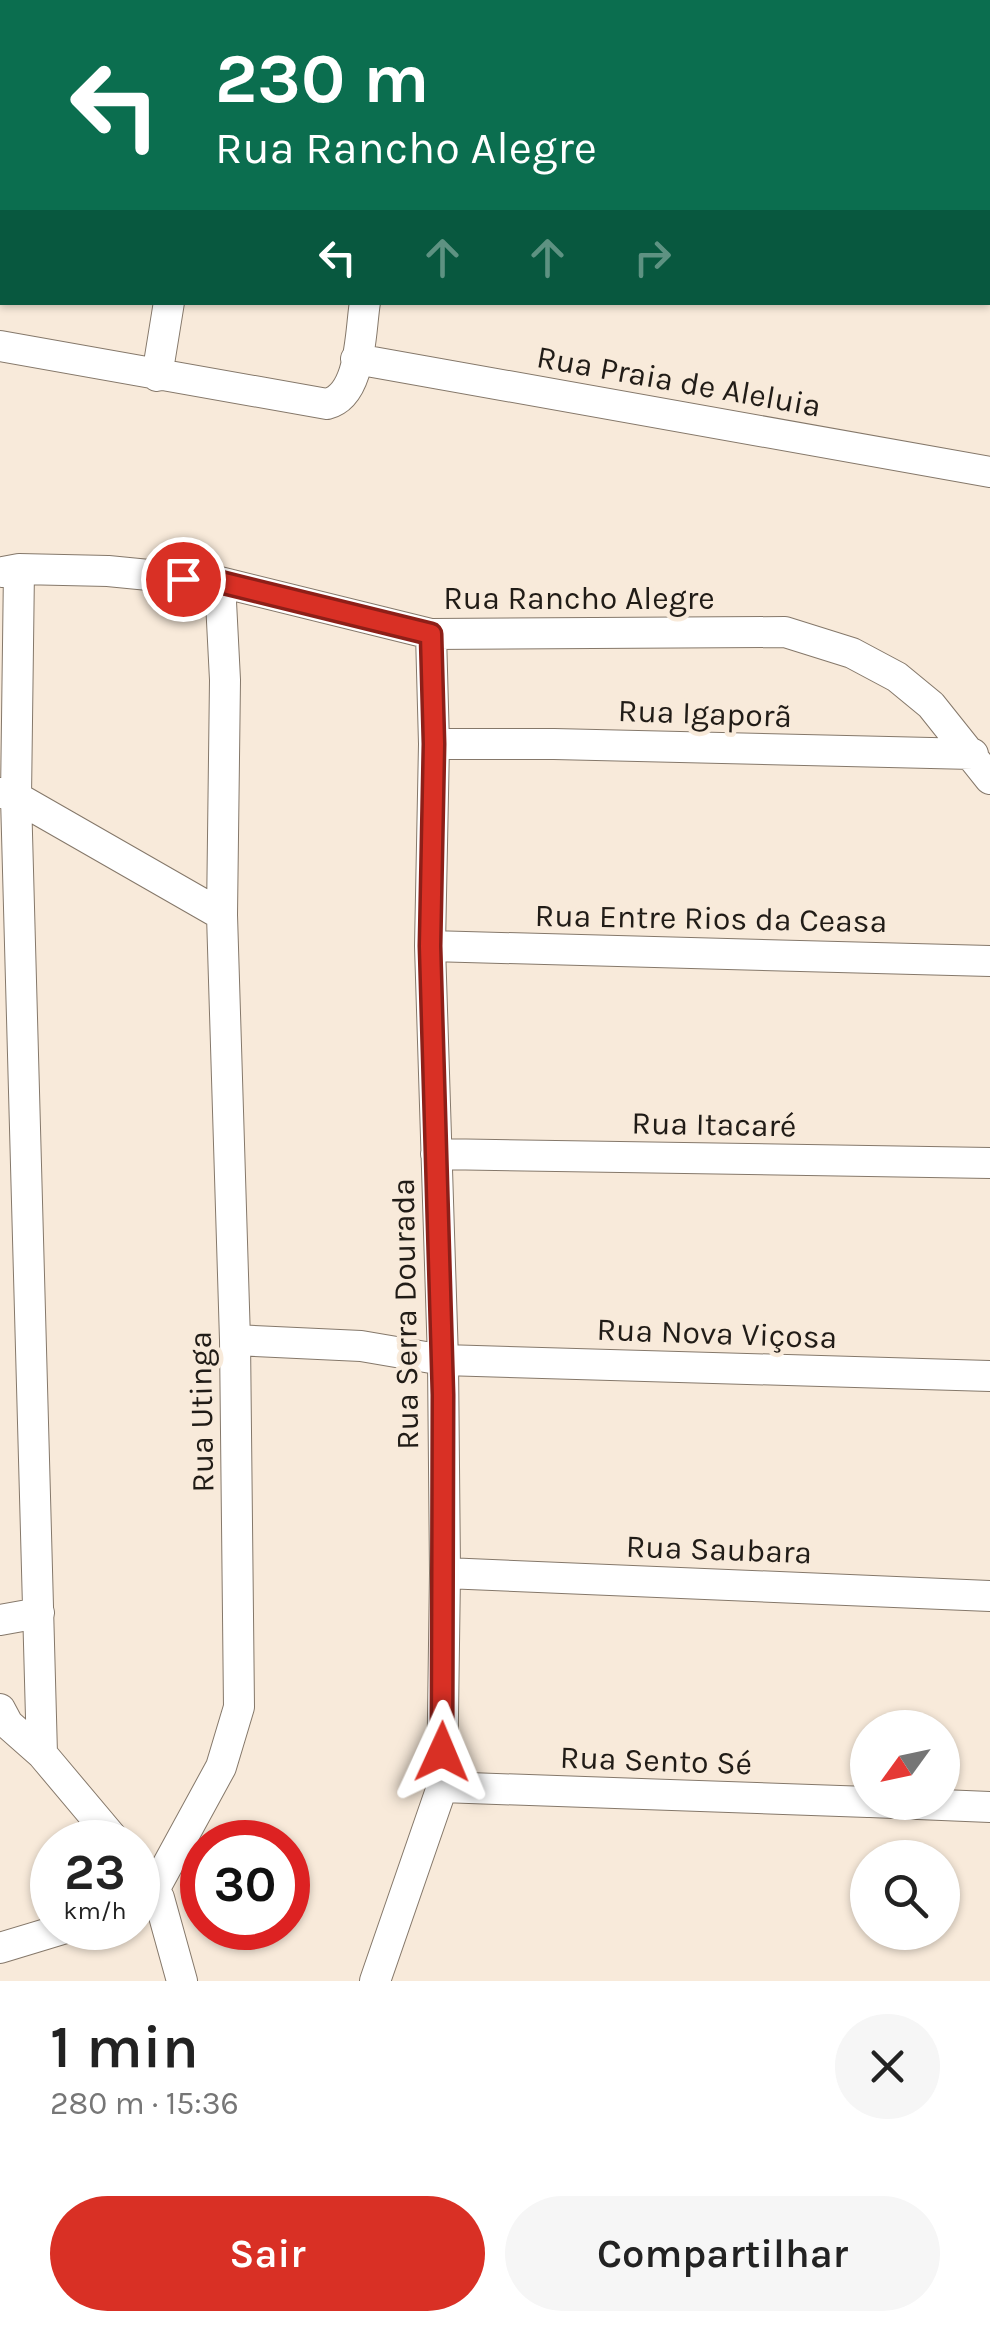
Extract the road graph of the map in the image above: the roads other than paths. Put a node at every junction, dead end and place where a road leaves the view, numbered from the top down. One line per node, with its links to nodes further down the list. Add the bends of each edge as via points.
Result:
1 (169, 305): 5 (street)
2 (365, 305): 4 (street)
3 (0, 346): 5 (street)
4 (356, 360): 5 (street, via 344,394 327,404); 6 (street, Rua Praia de Aleluia)
5 (157, 376)
6 (990, 472)
7 (10, 571): 8 (street, Rua Rancho Alegre); 12 (street)
8 (220, 582): 9 (street, Rua Rancho Alegre); 13 (street, Rua Utinga)
9 (431, 634): 10 (street, Rua Serra Dourada); 11 (street, Rua Rancho Alegre, via 786,632 897,676 931,704)
10 (434, 744): 11 (street, Rua Igaporã); 14 (street, Rua Serra Dourada)
11 (982, 766)
12 (8, 795): 13 (street); 23 (street)
13 (222, 915): 18 (street, Rua Utinga)
14 (430, 946): 15 (street, Rua Entre Rios da Ceasa); 16 (street, Rua Serra Dourada)
15 (990, 960)
16 (436, 1154): 17 (street, Rua Itacaré); 19 (street, Rua Serra Dourada)
17 (990, 1164)
18 (235, 1340): 19 (street, Rua Nova Viçosa, via 361,1346); 32 (street, Rua Utinga, via 240,1707 221,1767)
19 (442, 1360): 20 (street, Rua Nova Viçosa); 21 (street, Rua Serra Dourada)
20 (990, 1376)
21 (445, 1573): 22 (street, Rua Saubara); 27 (street, Rua Serra Dourada)
22 (990, 1596)
23 (39, 1612): 24 (street); 26 (street)
24 (0, 1620)
25 (0, 1709): 26 (street)
26 (42, 1754): 31 (street)
27 (442, 1788): 28 (street, Rua Sento Sé); 37 (street, Rua Serra Dourada)
28 (850, 1801)
29 (960, 1805): 30 (street, Rua Sento Sé)
30 (990, 1806)
31 (98, 1820)
32 (160, 1868)
33 (160, 1923): 36 (street)
34 (30, 1939): 35 (street)
35 (0, 1948)
36 (182, 1981)
37 (375, 1981)

